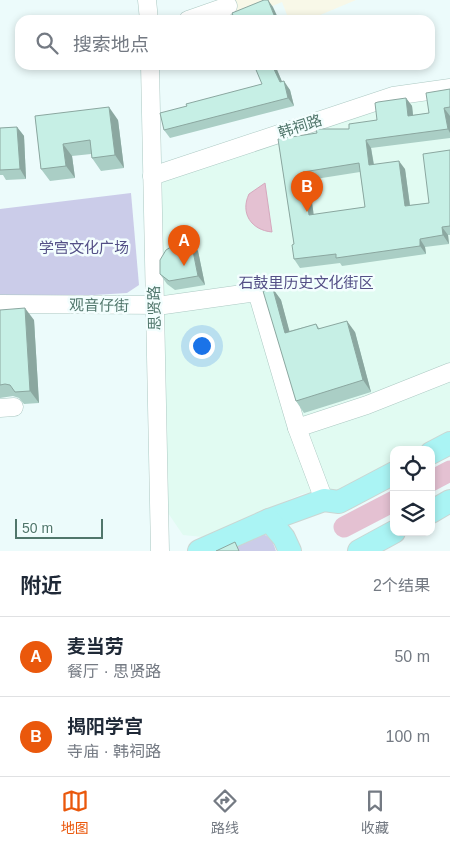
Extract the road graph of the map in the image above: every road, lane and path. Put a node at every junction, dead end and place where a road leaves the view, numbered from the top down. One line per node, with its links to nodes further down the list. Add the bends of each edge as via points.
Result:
1 (147, 0): 3 (street)
2 (228, 6): 4 (street)
3 (148, 15)
4 (202, 15)
5 (150, 70): 7 (street, 思贤路)
6 (450, 88): 7 (street, 韩祠路, via 393,96)
7 (152, 176): 9 (street, 思贤路)
8 (0, 304): 9 (street, 观音仔街)
9 (154, 305): 11 (street, 观音仔街, via 257,292); 20 (street, 思贤路)
10 (450, 372): 11 (street)
11 (297, 428): 15 (street)
12 (450, 443): 13 (main road)
13 (435, 451)
14 (390, 475): 15 (main road, via 339,502)
15 (324, 500): 18 (main road)
16 (450, 501): 17 (main road)
17 (435, 510)
18 (269, 520): 21 (main road); 22 (main road)
19 (390, 534): 23 (main road)
20 (160, 551)
21 (199, 551)
22 (290, 551)
23 (358, 551)

